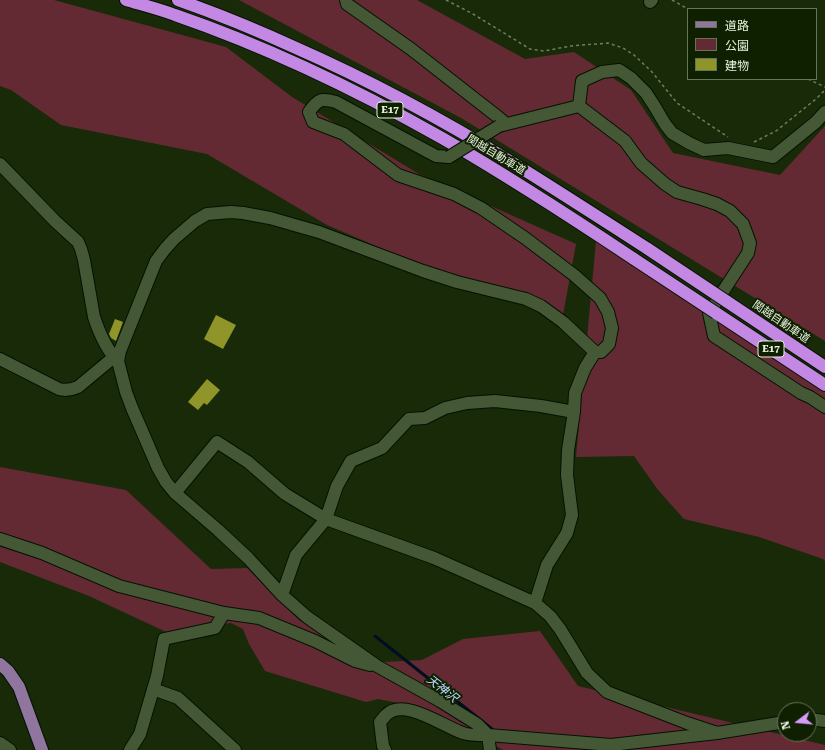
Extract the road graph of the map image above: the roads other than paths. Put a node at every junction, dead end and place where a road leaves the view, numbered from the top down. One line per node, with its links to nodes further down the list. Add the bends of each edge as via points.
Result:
1 (126, 0): 12 (highway, 関越自動車道 / E17, bridge, via 216,30 268,51 374,101 501,173)
2 (178, 0): 11 (highway, 関越自動車道 / E17, bridge, via 229,19 337,66 449,125 648,249)
3 (346, 0): 6 (street, via 347,4 411,49 498,117)
4 (579, 106): 5 (street, via 582,81 602,72 619,70 646,93 672,133 689,143 704,150 728,148 773,157); 6 (street); 13 (street, via 625,140 641,163 665,184 677,192 718,204 730,211 743,224 750,244 748,253 709,313 714,336)
5 (825, 112)
6 (502, 125): 8 (street, bridge, via 449,156 436,156 336,102 324,99 315,103 309,112 313,122 344,134 398,175 454,194 481,208 574,275 600,298 608,312 612,328 609,344 601,352)
7 (0, 164): 10 (street, via 78,242 83,254 94,317 104,342)
8 (595, 352): 10 (street, via 563,322 526,299 457,282 318,232 277,220 231,212 207,214 184,229 165,249 156,261); 14 (street, via 575,393)
9 (0, 359): 10 (street, via 59,389 67,390 78,387)
10 (116, 359): 15 (street, via 132,408 158,468)
11 (825, 367)
12 (825, 385)
13 (825, 407)
14 (574, 412): 16 (street, via 495,401 467,403 445,408 425,418 409,419 382,448 351,461 337,486); 19 (street, via 567,462 572,515 567,533 547,565)
15 (175, 493): 16 (street, via 217,442 248,462 285,494); 18 (street, via 248,558)
16 (326, 519): 18 (street, via 296,555); 19 (street, via 434,558)
17 (0, 539): 20 (street, via 42,553 119,586)
18 (282, 595): 22 (street, via 307,617)
19 (535, 603): 25 (street, via 550,616 587,673 606,692)
20 (224, 613): 22 (street, via 259,618 315,641 355,662); 23 (street, via 215,628 164,639)
21 (0, 664): 29 (main road, via 19,687)
22 (377, 666): 26 (street, via 477,724)
23 (153, 689): 30 (street, via 140,734); 31 (street, via 178,698)
24 (777, 723): 25 (street)
25 (717, 733): 26 (street, via 611,745)
26 (488, 735): 32 (street, via 466,734 416,712 406,709 395,710 386,714 380,722); 33 (street)
27 (0, 743): 28 (street)
28 (10, 750)
29 (42, 750)
30 (130, 750)
31 (235, 750)
32 (385, 750)
33 (490, 750)

